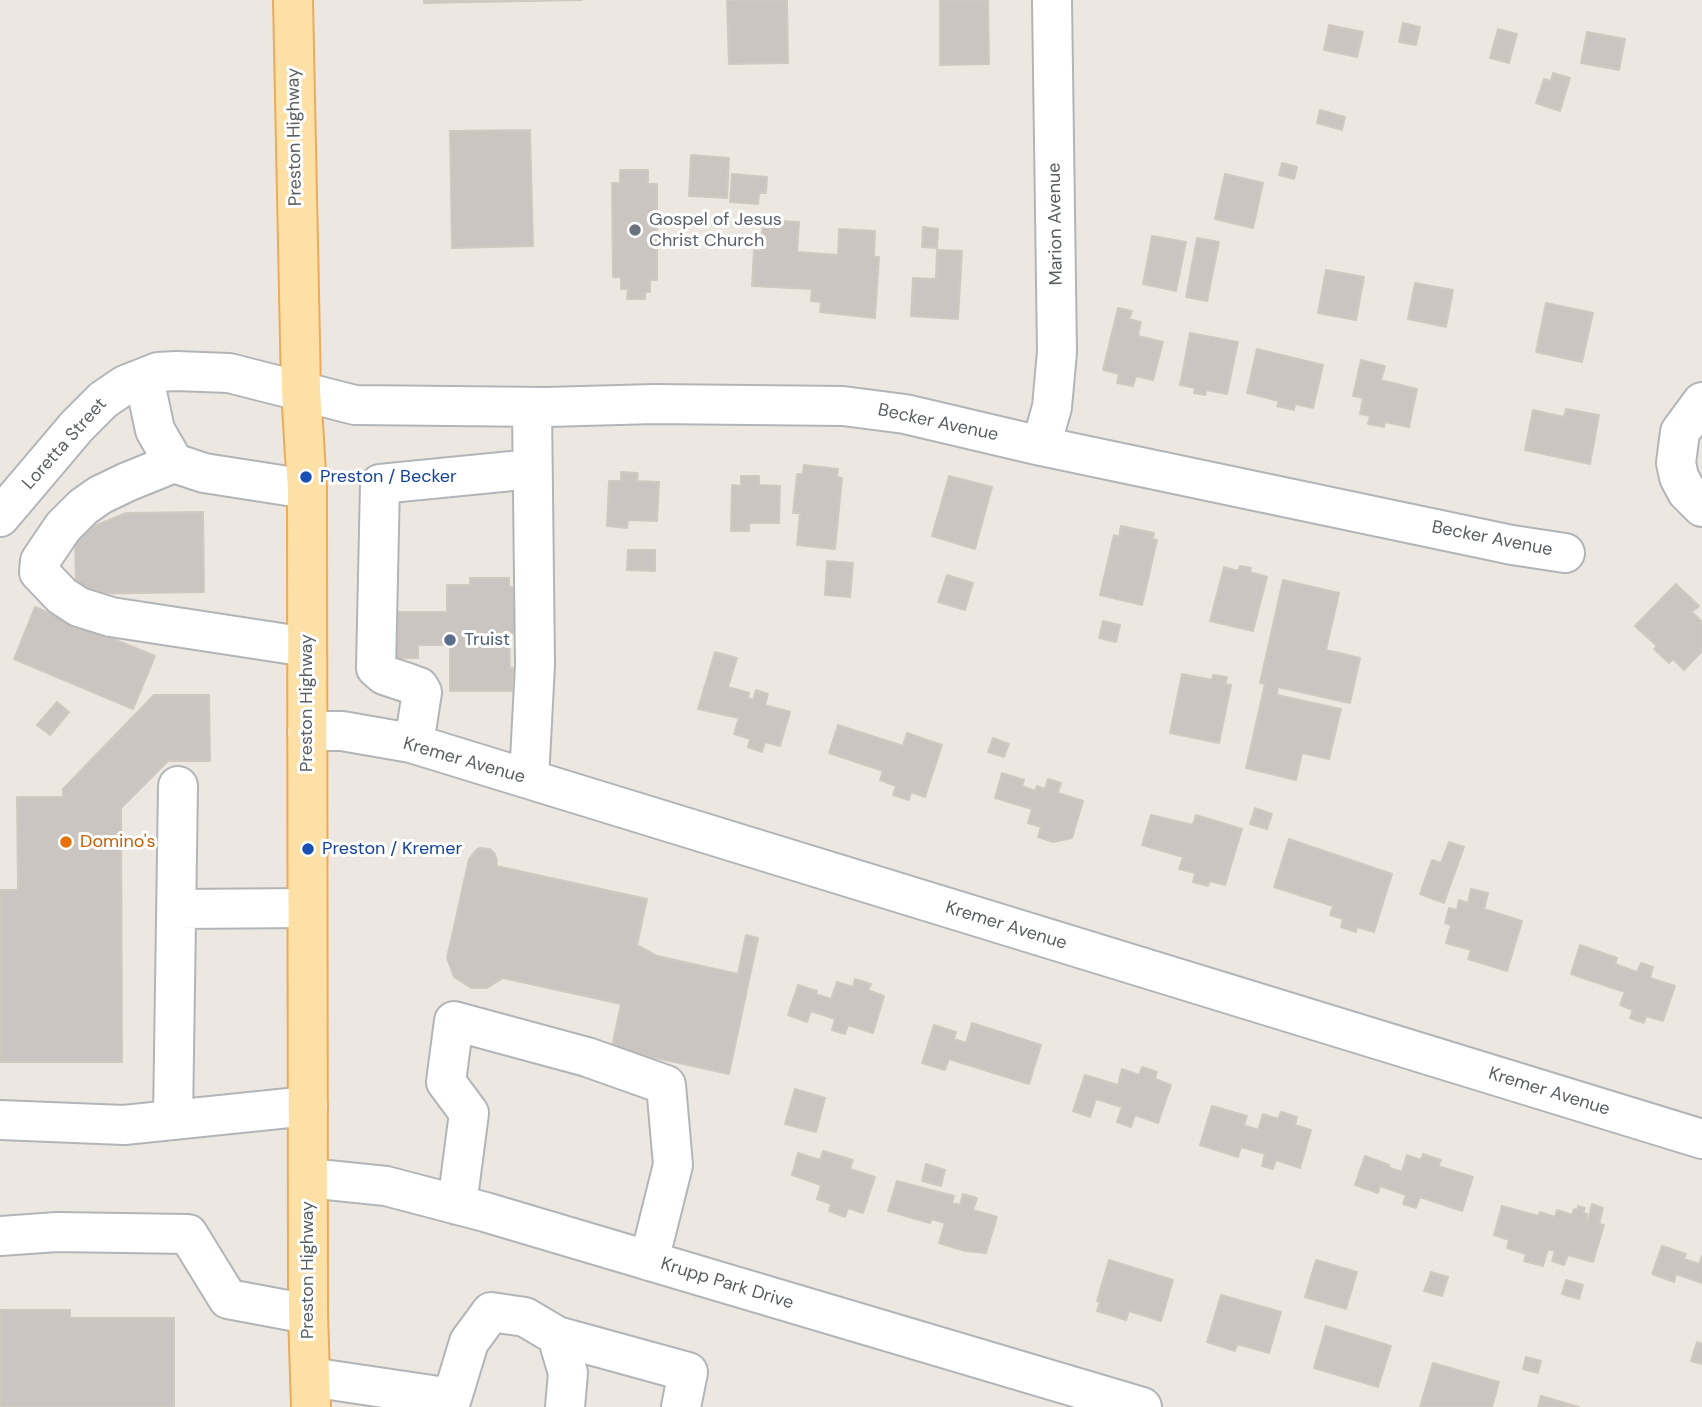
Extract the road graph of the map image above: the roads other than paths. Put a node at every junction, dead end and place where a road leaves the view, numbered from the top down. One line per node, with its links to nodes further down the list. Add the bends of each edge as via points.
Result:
1 (293, 0): 4 (main road, Preston Highway)
2 (1052, 0): 7 (street, Marion Avenue, via 1057,352 1052,407)
3 (144, 377): 4 (street, Loretta Street, via 176,371 229,373); 8 (street, via 155,430); 12 (street, Loretta Street, via 103,400)
4 (301, 390): 6 (street, Becker Avenue, via 355,405); 10 (main road, Preston Highway)
5 (1702, 402): 11 (street, via 1681,432 1676,463 1679,477)
6 (532, 407): 7 (street, Becker Avenue, via 843,406 905,414); 9 (street)
7 (1041, 446): 14 (street, Becker Avenue)
8 (174, 463): 10 (street, via 204,473); 15 (street, via 83,507)
9 (533, 469): 18 (street, via 380,484 376,668 422,692); 19 (street, via 536,665)
10 (306, 489): 16 (main road, Preston Highway)
11 (1695, 500)
12 (0, 517)
13 (0, 524): 15 (street)
14 (1565, 553)
15 (40, 561): 16 (street, via 39,572 49,584 79,607 111,617)
16 (307, 647): 17 (main road, Preston Highway)
17 (307, 732): 18 (street, Kremer Avenue, via 342,731); 21 (main road, Preston Highway)
18 (415, 744): 19 (street, Kremer Avenue)
19 (529, 779): 26 (street, Kremer Avenue)
20 (178, 786): 22 (street)
21 (307, 908): 22 (street); 23 (main road, Preston Highway)
22 (177, 909): 25 (street)
23 (308, 1106): 25 (street); 27 (main road, Preston Highway)
24 (0, 1120): 25 (street, via 124,1125)
25 (173, 1120)
26 (1702, 1139)
27 (308, 1178): 28 (street, Krupp Park Drive, via 386,1186); 31 (main road, Preston Highway)
28 (457, 1205): 30 (street, Krupp Park Drive); 30 (street, via 469,1113 446,1082 454,1021 587,1057 666,1086 673,1165)
29 (0, 1236): 31 (street, via 188,1234 228,1298)
30 (649, 1261): 36 (street, Krupp Park Drive)
31 (308, 1314): 33 (main road, Preston Highway)
32 (557, 1336): 33 (street, via 525,1317 491,1312 469,1342 452,1398); 34 (street, via 568,1373); 35 (street, via 688,1372)
33 (310, 1392)
34 (565, 1407)
35 (681, 1407)
36 (1142, 1407)

